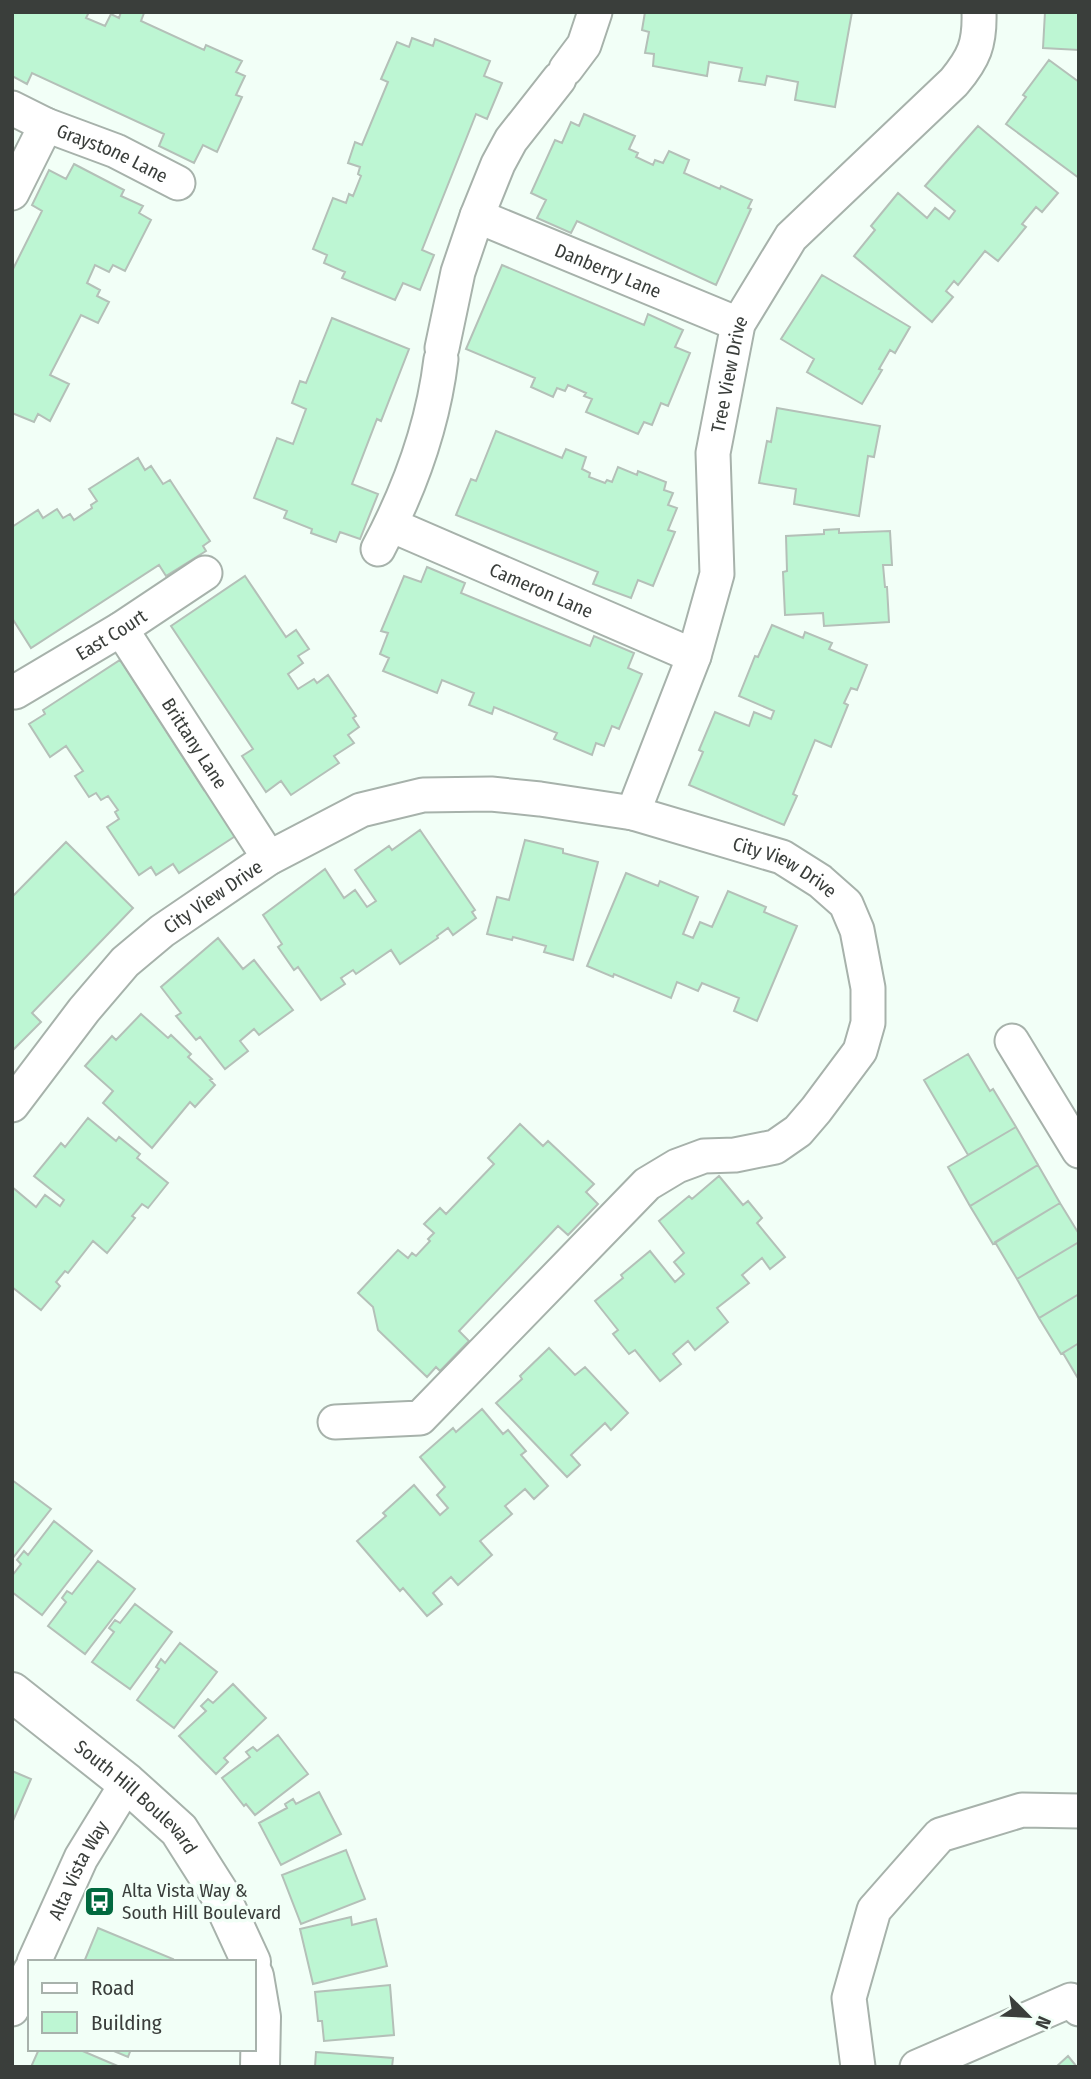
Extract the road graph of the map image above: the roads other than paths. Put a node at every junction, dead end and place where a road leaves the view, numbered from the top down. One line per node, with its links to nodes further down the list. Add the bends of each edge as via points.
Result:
1 (596, 12): 7 (street, via 584,45 511,140)
2 (979, 12): 8 (street, Tree View Drive, via 979,38 971,62 791,237)
3 (12, 108): 4 (street, Graystone Lane)
4 (46, 125): 5 (street, Graystone Lane, via 116,150); 6 (street, Graystone Lane)
5 (178, 183)
6 (12, 194)
7 (477, 216): 8 (street, Danberry Lane); 11 (street, Cameron Lane, via 452,292 438,384 425,433 384,537)
8 (738, 324): 11 (street, Tree View Drive, via 713,453 717,574)
9 (205, 573): 10 (street, East Court)
10 (121, 629): 12 (street, East Court); 14 (street, Brittany Lane)
11 (694, 656): 13 (street, Tree View Drive)
12 (15, 692)
13 (633, 813): 14 (street, City View Drive, via 491,794 423,795 361,810); 18 (street, City View Drive, via 782,858 820,881 846,904 857,930 868,988 868,1023 860,1051 798,1131 775,1147 704,1156 647,1184 420,1418)
14 (269, 858): 16 (street, City View Drive, via 125,962)
15 (1012, 1041): 17 (street)
16 (12, 1105)
17 (1079, 1151)
18 (335, 1422)
19 (12, 1692): 20 (street, South Hill Boulevard)
20 (127, 1783): 22 (street, Alta Vista Way, via 81,1858); 23 (street, South Hill Boulevard, via 179,1830 219,1893)
21 (1079, 1811): 29 (street, via 1022,1810 940,1835 874,1910 849,1998)
22 (35, 1960)
23 (250, 1960)
24 (28, 1974): 26 (street)
25 (256, 1988): 28 (street, via 261,2017)
26 (12, 2009)
27 (1079, 2009): 30 (street, via 1071,2000)
28 (260, 2067)
29 (858, 2067)
30 (917, 2067)

